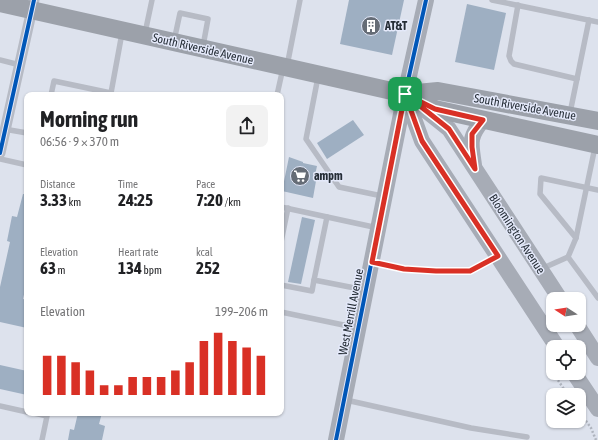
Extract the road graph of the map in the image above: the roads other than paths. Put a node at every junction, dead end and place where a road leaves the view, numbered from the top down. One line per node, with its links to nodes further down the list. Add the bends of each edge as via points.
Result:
1 (152, 0): 11 (lane)
2 (300, 0): 16 (lane)
3 (426, 0): 23 (main road, West Merrill Avenue)
4 (492, 0): 7 (lane)
5 (0, 3): 6 (main road, South Riverside Avenue)
6 (33, 5): 10 (main road, South Riverside Avenue); 15 (street)
7 (518, 5): 8 (lane); 18 (lane, via 510,61)
8 (589, 20): 9 (lane); 18 (lane)
9 (598, 22)
10 (123, 31): 11 (main road, South Riverside Avenue); 21 (lane)
11 (145, 36): 12 (main road, South Riverside Avenue)
12 (174, 42): 13 (main road, South Riverside Avenue); 13 (lane, via 180,13 208,19)
13 (202, 48): 16 (main road, South Riverside Avenue)
14 (0, 60): 15 (lane)
15 (20, 64): 27 (street)
16 (285, 67): 17 (main road, South Riverside Avenue); 22 (lane)
17 (318, 75): 23 (main road, South Riverside Avenue); 36 (lane, via 306,139 339,187)
18 (577, 79): 24 (lane)
19 (52, 92): 20 (lane, via 54,81)
20 (106, 92)
21 (111, 92)
22 (278, 92)
23 (405, 94): 24 (main road, South Riverside Avenue, via 438,91); 25 (main road, South Riverside Avenue, via 435,109); 33 (main road, Bloomington Avenue, via 449,129); 36 (main road, West Merrill Avenue); 43 (main road, via 422,141)
24 (570, 116): 26 (main road, South Riverside Avenue)
25 (483, 120): 29 (main road, South Riverside Avenue); 33 (main road, Bloomington Avenue, via 472,134)
26 (598, 121)
27 (3, 128): 28 (lane); 30 (street)
28 (24, 132)
29 (596, 145): 34 (lane)
30 (0, 153)
31 (0, 159): 32 (lane)
32 (24, 163)
33 (475, 169): 46 (main road, Bloomington Avenue)
34 (586, 187): 35 (lane); 42 (lane); 42 (lane, via 541,178 540,194)
35 (598, 190)
36 (385, 196): 41 (main road, West Merrill Avenue)
37 (284, 207): 38 (lane)
38 (288, 208): 39 (lane); 40 (lane)
39 (327, 217): 41 (lane); 47 (lane)
40 (284, 227)
41 (378, 228): 45 (main road, West Merrill Avenue)
42 (576, 238): 44 (lane)
43 (498, 256): 45 (lane, via 470,271 404,269); 55 (main road)
44 (568, 257): 46 (lane); 51 (lane)
45 (372, 262): 49 (main road, West Merrill Avenue)
46 (540, 269): 50 (main road, Bloomington Avenue)
47 (314, 280): 48 (lane, via 312,292); 49 (lane)
48 (284, 286)
49 (366, 290): 53 (main road, West Merrill Avenue)
50 (555, 292)
51 (598, 298)
52 (284, 313): 53 (lane)
53 (358, 328): 58 (main road, West Merrill Avenue)
54 (581, 332): 56 (main road)
55 (552, 340)
56 (598, 358)
57 (579, 380): 60 (main road)
58 (344, 399): 63 (lane, via 471,428); 65 (main road, West Merrill Avenue)
59 (0, 406): 61 (lane)
60 (598, 409)
61 (24, 411)
62 (47, 416): 64 (lane)
63 (527, 437)
64 (42, 440)
65 (336, 440)

